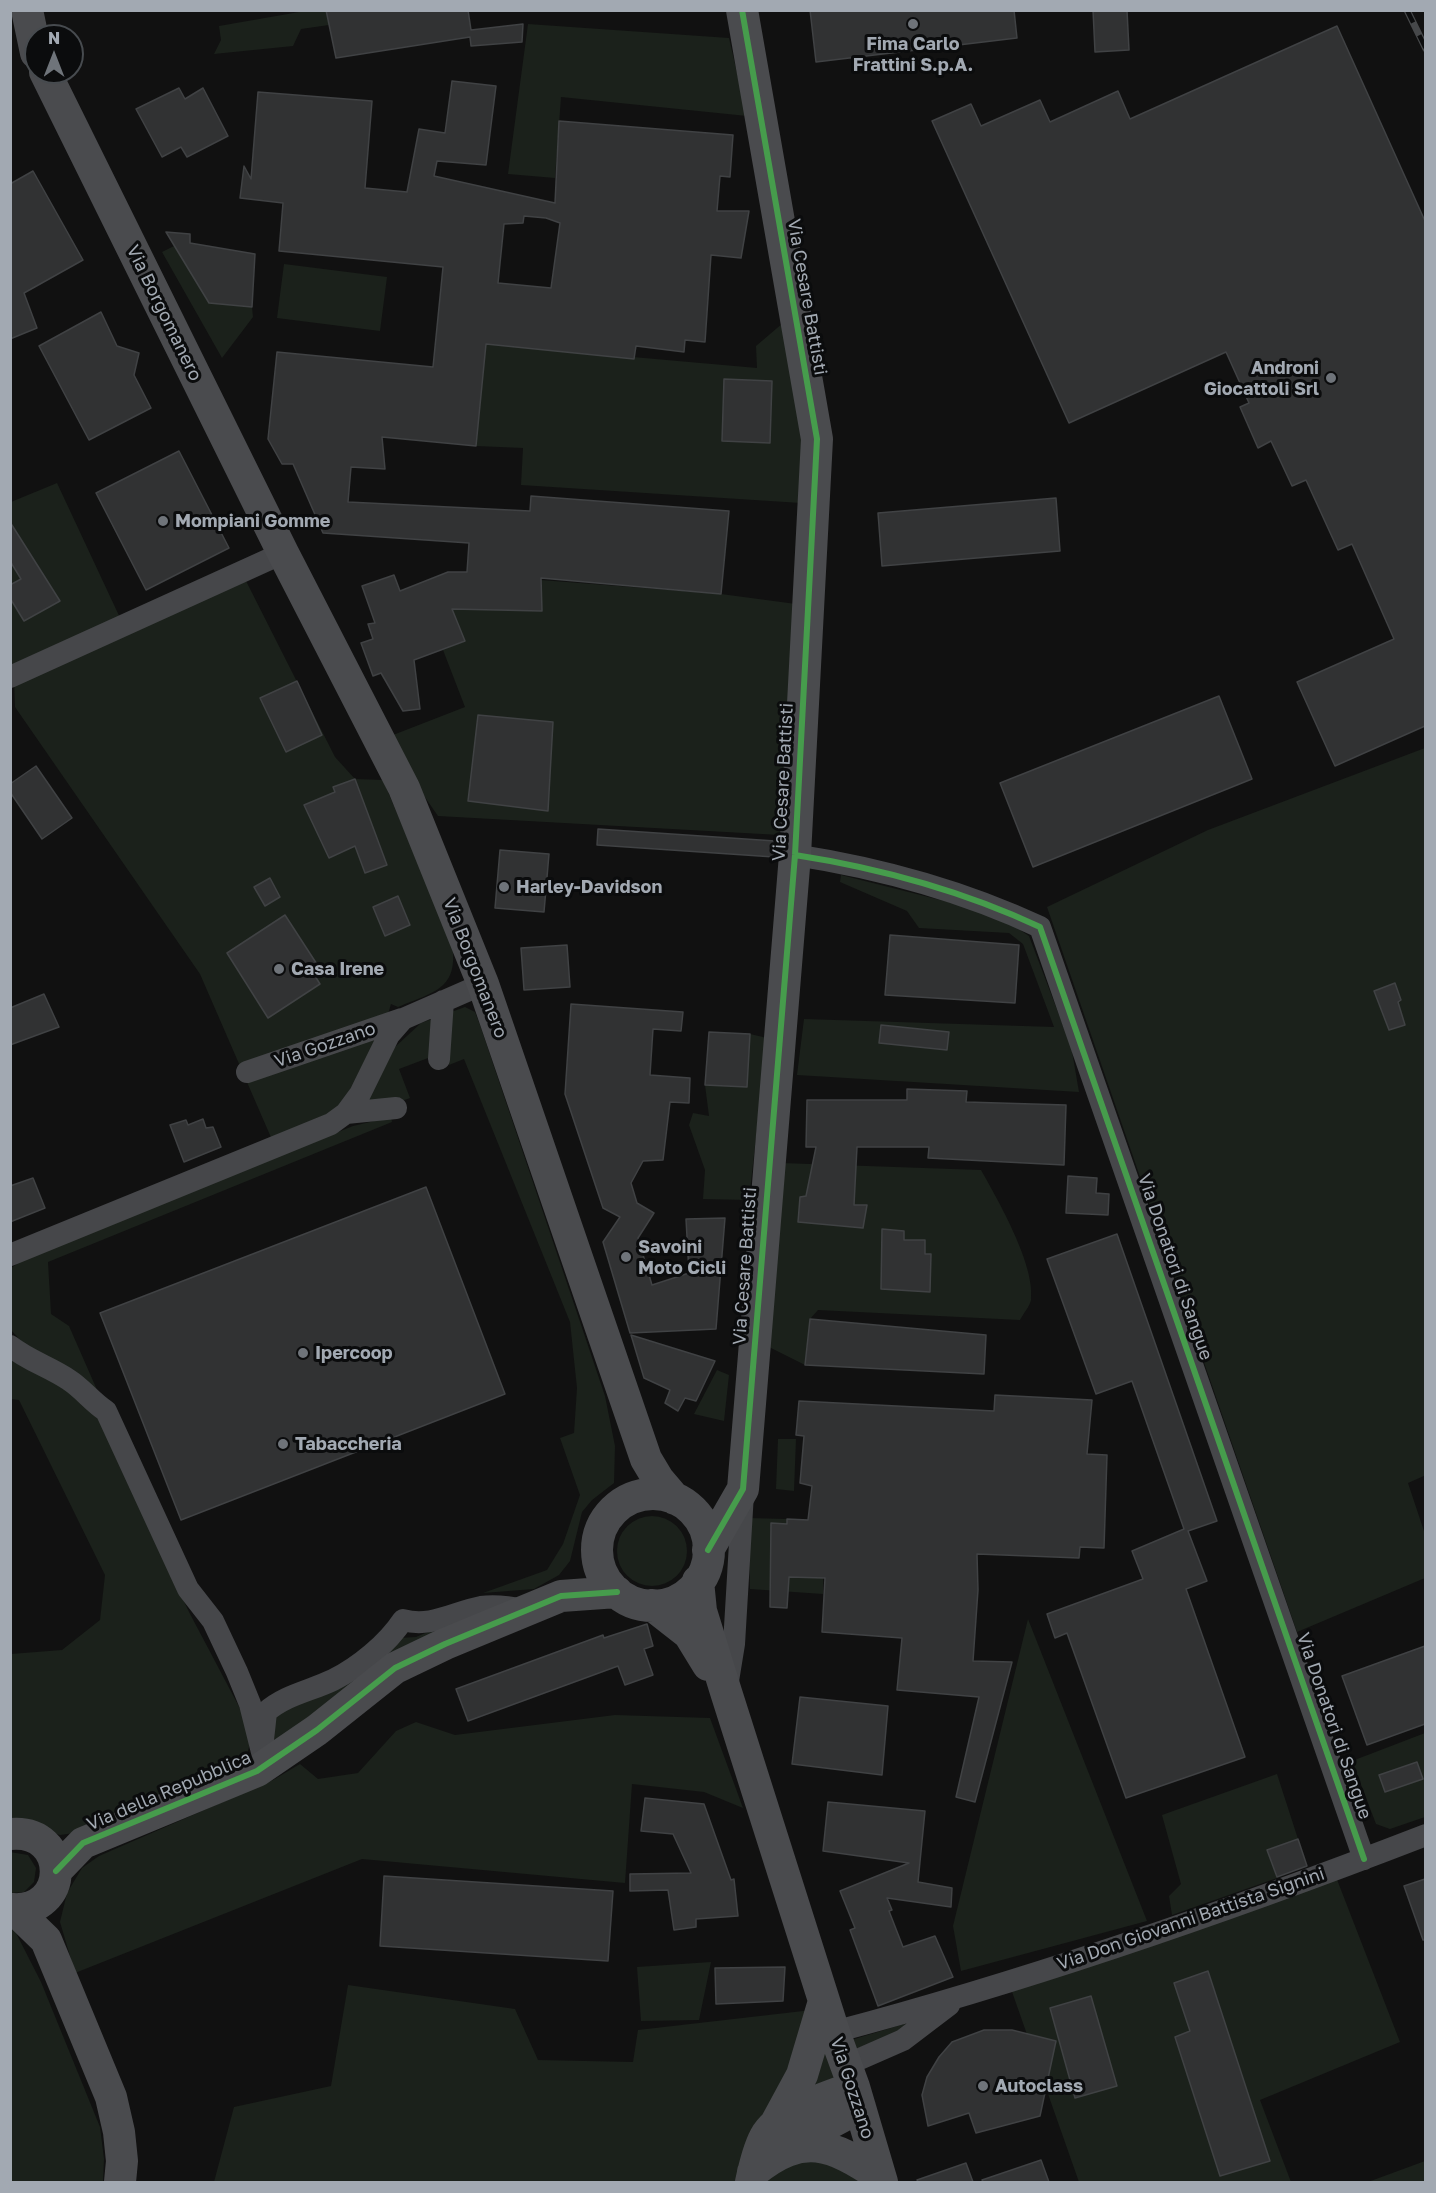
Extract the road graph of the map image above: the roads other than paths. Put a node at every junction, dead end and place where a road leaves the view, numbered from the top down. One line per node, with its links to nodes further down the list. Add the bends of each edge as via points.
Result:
1 (742, 10): 7 (street, Via Cesare Battisti, via 817,438)
2 (10, 27): 3 (street, Via Borgomanero)
3 (24, 42)
4 (51, 84): 5 (street, Via Borgomanero)
5 (283, 553): 6 (street); 8 (street, Via Borgomanero, via 404,788)
6 (10, 677)
7 (795, 855): 18 (street, Via Cesare Battisti); 34 (street, Via Donatori di Sangue, via 989,903 1040,927)
8 (483, 984): 9 (street, Via Gozzano); 17 (street, Via Borgomanero)
9 (443, 1001): 10 (street, Via Gozzano); 11 (street)
10 (403, 1018): 12 (street, Via Gozzano); 14 (street, Via Gozzano, via 389,1035 373,1071)
11 (440, 1059)
12 (247, 1072)
13 (396, 1108): 14 (street)
14 (346, 1113): 15 (street, via 331,1124)
15 (10, 1255)
16 (10, 1346): 30 (street, via 70,1380 91,1402 106,1410 188,1589 213,1621 237,1672 250,1704)
17 (624, 1399): 20 (street, Via Borgomanero, via 646,1459); 21 (street, Via Borgomanero, via 628,1482)
18 (746, 1459): 19 (street, Via Cesare Battisti); 20 (street, Via Cesare Battisti, via 728,1492 707,1503)
19 (743, 1489): 23 (street, Via Cesare Battisti); 29 (street, Via Cesare Battisti, via 734,1644)
20 (680, 1502): 21 (street, via 648,1495); 23 (street, via 702,1525)
21 (622, 1503): 22 (street, via 607,1518)
22 (597, 1543): 25 (street, via 601,1569); 26 (street, Via della Repubblica, via 579,1575)
23 (708, 1550): 24 (street)
24 (698, 1581): 27 (street, via 678,1599); 29 (street, via 701,1611)
25 (617, 1592): 26 (street, Via della Repubblica); 27 (street, via 635,1602)
26 (561, 1596): 28 (street, Via della Repubblica)
27 (652, 1605): 29 (street, via 688,1634)
28 (525, 1611): 30 (street, Via della Repubblica, via 395,1668 317,1730); 30 (street, via 483,1607 418,1624 403,1620 393,1634 353,1667 278,1702 266,1712)
29 (726, 1692): 39 (street, Via Gozzano)
30 (259, 1762): 33 (street, Via della Repubblica)
31 (1425, 1834): 34 (street, Via Don Giovanni Battista Signini)
32 (25, 1837): 33 (street, Via della Repubblica); 35 (street, Via della Repubblica, via 52,1853)
33 (83, 1843): 35 (street, Via della Repubblica)
34 (1364, 1859): 38 (street, Via Don Giovanni Battista Signini)
35 (52, 1884): 36 (street, Via della Repubblica, via 33,1907); 37 (street, Via della Repubblica)
36 (12, 1909): 37 (street, Via della Repubblica)
37 (46, 1940): 45 (street, Via della Repubblica, via 111,2097 119,2132)
38 (955, 2000): 40 (street, Via Don Giovanni Battista Signini); 41 (street, Via Don Giovanni Battista Signini)
39 (824, 2001): 40 (street, Via Gozzano); 42 (street, via 802,2075)
40 (834, 2032): 41 (street, Via Gozzano)
41 (853, 2086): 42 (street, via 800,2108); 43 (street); 44 (street, Via Gozzano)
42 (774, 2126): 43 (street, via 765,2136)
43 (759, 2171): 44 (street, via 809,2144 854,2158)
44 (881, 2180)
45 (120, 2182)

